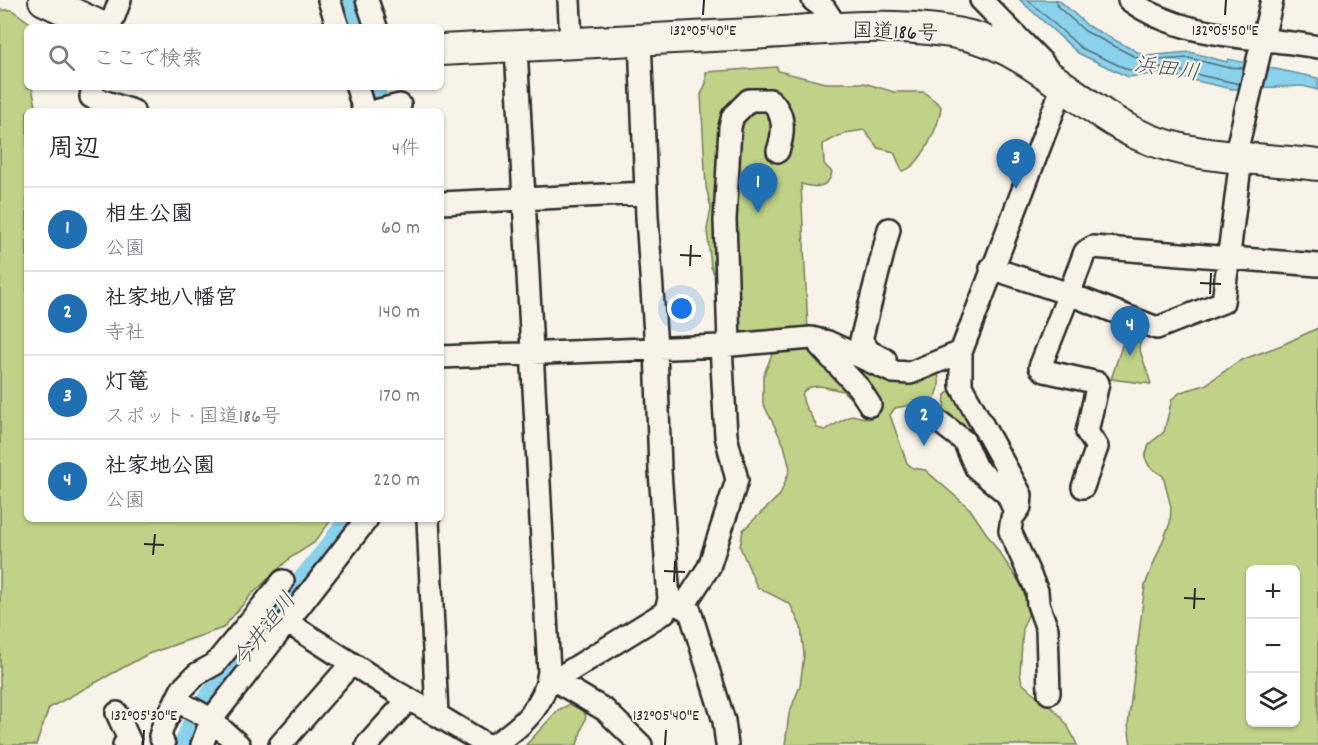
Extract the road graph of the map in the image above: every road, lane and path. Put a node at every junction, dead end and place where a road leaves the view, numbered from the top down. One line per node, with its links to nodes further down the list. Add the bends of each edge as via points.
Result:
1 (44, 0): 11 (highway)
2 (120, 0): 12 (street)
3 (329, 0): 13 (street)
4 (367, 0): 14 (street)
5 (569, 0): 19 (street)
6 (813, 0): 15 (street)
7 (975, 0): 16 (street)
8 (981, 0): 23 (street)
9 (1272, 0): 18 (street)
10 (1140, 4): 18 (street, via 1185,28)
11 (96, 24)
12 (111, 24)
13 (337, 24)
14 (375, 24)
15 (838, 28): 16 (highway, 国道186号, via 929,29); 17 (highway, 国道186号)
16 (970, 36): 23 (highway, 国道186号, via 1013,52)
17 (640, 39): 19 (highway, 国道186号); 31 (street)
18 (1261, 41): 21 (street); 29 (street)
19 (571, 42): 20 (highway, 国道186号)
20 (516, 46): 22 (highway, 国道186号); 32 (street)
21 (1318, 47)
22 (444, 50)
23 (1062, 88): 29 (highway, 国道186号, via 1106,117 1167,146); 37 (street)
24 (92, 90): 26 (street, via 91,97)
25 (358, 90): 27 (street)
26 (125, 108)
27 (363, 108)
28 (778, 151): 40 (street, via 782,123 777,106 770,100 749,100 733,116 730,127)
29 (1238, 152): 30 (highway, 国道186号); 35 (street)
30 (1318, 165)
31 (646, 193): 32 (street); 41 (street)
32 (525, 200): 33 (street); 42 (street)
33 (444, 203)
34 (889, 229): 45 (street, via 861,340 876,356)
35 (1229, 258): 36 (street); 38 (street, via 1093,247 1085,252); 38 (street, via 1223,302 1157,328)
36 (1318, 265)
37 (991, 268): 38 (street); 43 (street)
38 (1069, 294): 48 (street, via 1040,367 1098,383 1087,432 1098,447)
39 (818, 340): 40 (street); 45 (street, via 893,372); 46 (street)
40 (725, 345): 41 (street); 53 (street, via 726,436 737,480 709,567)
41 (656, 348): 42 (street); 53 (street, via 660,471)
42 (532, 352): 44 (street); 56 (street)
43 (961, 352): 45 (street); 49 (street, via 961,386 1021,495)
44 (444, 357)
45 (925, 368)
46 (870, 405)
47 (941, 423): 49 (street, via 964,441 976,468 1007,494)
48 (1083, 487)
49 (1016, 514): 57 (street, via 1010,531 1037,591 1047,628)
50 (366, 522): 54 (street)
51 (428, 522): 61 (street)
52 (283, 581): 59 (street, via 215,664 189,680)
53 (676, 604): 56 (street); 72 (street, via 690,610 724,721)
54 (287, 622): 55 (street); 62 (street)
55 (351, 664): 58 (street); 67 (street)
56 (552, 683): 70 (street, via 524,723); 71 (street, via 605,710)
57 (1049, 693)
58 (409, 699): 61 (street); 68 (street)
59 (179, 702): 62 (street); 64 (street, via 163,726)
60 (117, 713): 63 (street)
61 (437, 715): 69 (street)
62 (210, 719): 65 (street); 66 (street)
63 (127, 744): 64 (street)
64 (163, 744)
65 (202, 745)
66 (239, 745)
67 (280, 745)
68 (367, 745)
69 (487, 745)
70 (494, 745)
71 (641, 745)
72 (727, 745)

